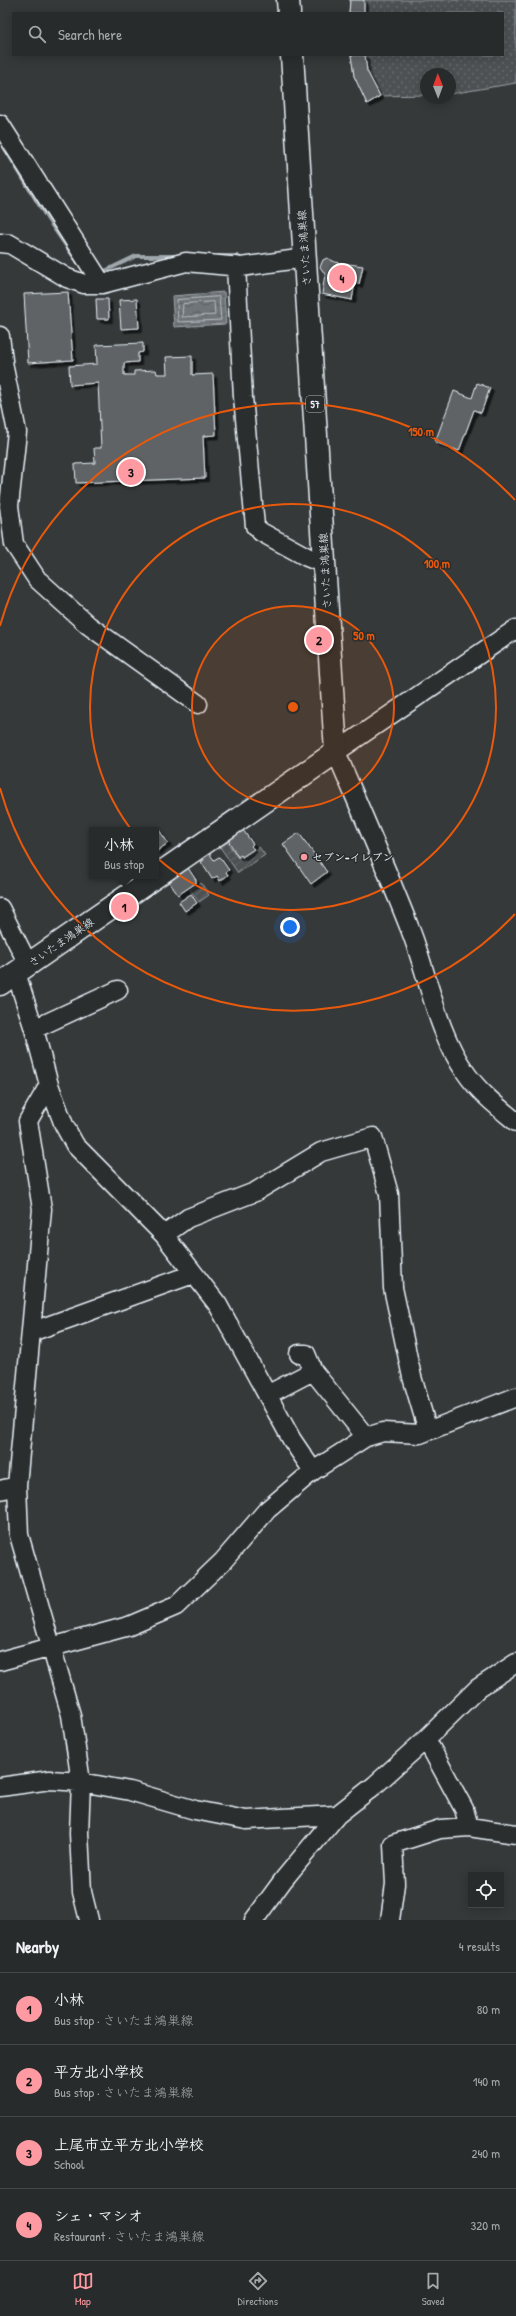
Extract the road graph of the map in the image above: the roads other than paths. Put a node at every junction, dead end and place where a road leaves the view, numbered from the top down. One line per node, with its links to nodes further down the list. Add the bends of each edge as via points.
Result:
1 (288, 0): 2 (main road)
2 (289, 12)
3 (292, 56): 6 (main road, さいたま鴻巣線 / 57)
4 (0, 124): 8 (street)
5 (1, 246): 8 (street, via 10,244 67,278 84,284)
6 (305, 258): 7 (street); 11 (main road, さいたま鴻巣線 / 57)
7 (236, 266): 8 (street, via 186,262); 11 (street, via 243,397 256,526 262,532)
8 (102, 284)
9 (0, 336): 10 (street, via 17,432 8,506)
10 (7, 546): 13 (street, via 37,579 88,625)
11 (324, 564): 14 (main road, さいたま鴻巣線 / 57)
12 (516, 629): 14 (street)
13 (198, 704)
14 (336, 752): 15 (main road, さいたま鴻巣線); 22 (street, via 403,910 444,1031 455,1055 467,1074 496,1106)
15 (159, 874)
16 (152, 879): 18 (main road, さいたま鴻巣線)
17 (0, 908): 18 (street)
18 (15, 973): 20 (street)
19 (118, 990): 20 (street)
20 (34, 1029): 21 (street)
21 (49, 1085): 23 (street, via 64,1125 75,1145); 25 (street, via 28,1121 42,1209)
22 (516, 1122)
23 (164, 1235): 24 (street); 30 (street, via 188,1218 266,1187 306,1159 373,1137 389,1194 393,1288 412,1377)
24 (194, 1274): 25 (street); 28 (street, via 218,1305)
25 (31, 1332): 33 (street)
26 (299, 1354): 27 (street, via 306,1354)
27 (313, 1371): 28 (street); 31 (street)
28 (267, 1395): 32 (street)
29 (516, 1397): 30 (street)
30 (428, 1431): 31 (street, via 420,1434 383,1432)
31 (366, 1437): 32 (street)
32 (313, 1471): 34 (street, via 267,1510 223,1561 176,1606 129,1626)
33 (9, 1488): 34 (street, via 19,1535)
34 (51, 1646): 35 (street); 38 (street, via 71,1715)
35 (0, 1661)
36 (516, 1663): 37 (street, via 478,1688)
37 (426, 1739): 40 (street); 41 (street, via 464,1810)
38 (81, 1782): 39 (street, via 50,1780); 40 (street, via 130,1790 195,1810 246,1820); 43 (street, via 79,1833 82,1892)
39 (0, 1787)
40 (337, 1815): 44 (street)
41 (469, 1826): 42 (street); 45 (street, via 440,1829 393,1844 395,1884)
42 (516, 1834)
43 (89, 1920)
44 (254, 1920)
45 (390, 1920)

